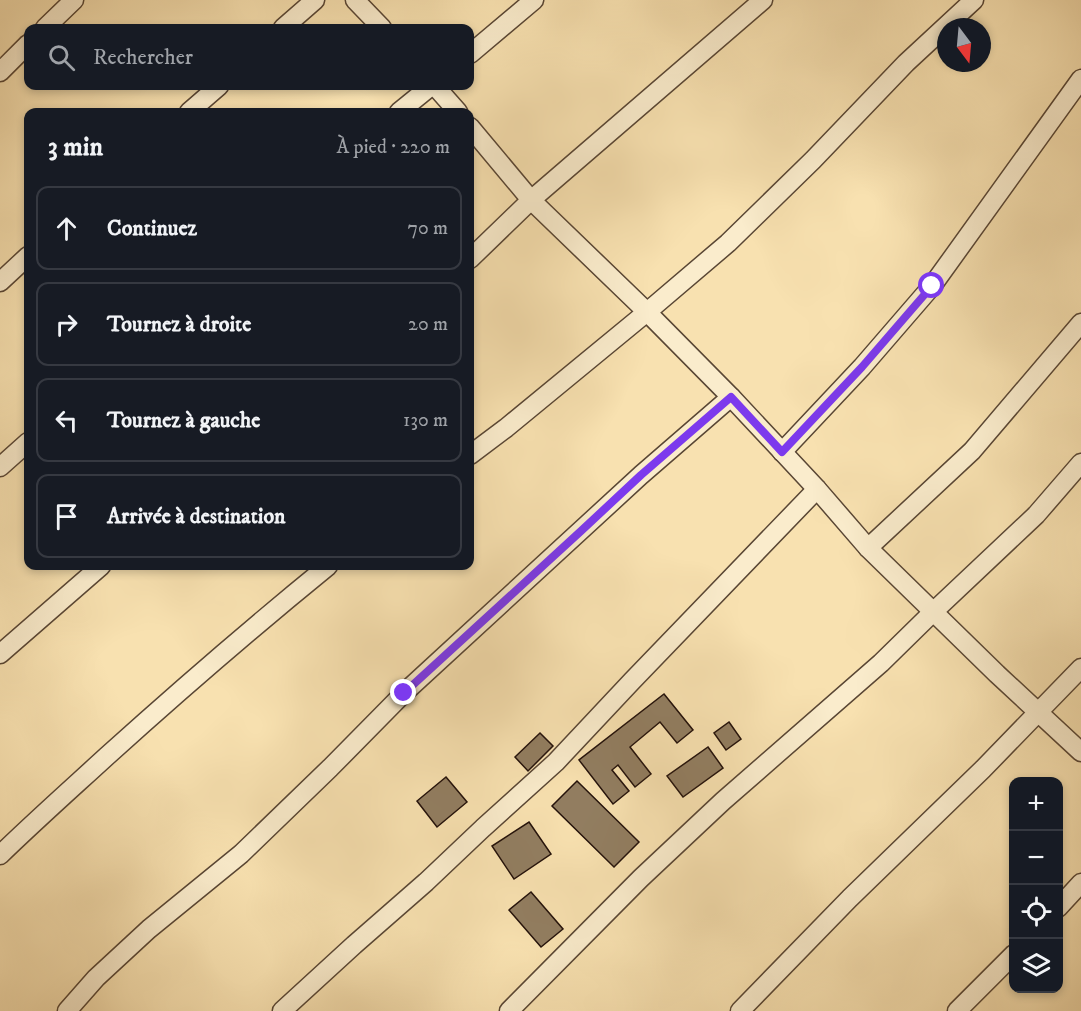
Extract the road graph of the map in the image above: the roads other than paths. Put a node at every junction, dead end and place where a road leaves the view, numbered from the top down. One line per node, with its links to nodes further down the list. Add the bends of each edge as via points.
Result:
1 (74, 0): 7 (street)
2 (315, 0): 8 (street)
3 (355, 0): 9 (street)
4 (534, 0): 11 (street)
5 (763, 0): 21 (street)
6 (974, 0): 25 (street, via 728,243)
7 (49, 24)
8 (288, 24)
9 (378, 24)
10 (24, 48): 12 (street)
11 (474, 51)
12 (0, 72)
13 (1081, 79): 30 (street, via 932,286)
14 (214, 90): 17 (street)
15 (428, 90): 18 (street)
16 (437, 90): 19 (street)
17 (194, 108)
18 (404, 108)
19 (454, 108)
20 (474, 132): 21 (street)
21 (531, 200): 22 (street); 25 (street)
22 (474, 254)
23 (24, 259): 24 (street)
24 (0, 282)
25 (648, 312): 27 (street); 29 (street)
26 (1081, 323): 34 (street, via 972,451)
27 (731, 397): 30 (street); 46 (street, via 404,693 241,854 149,929)
28 (24, 446): 32 (street)
29 (474, 452)
30 (782, 452): 33 (street)
31 (1081, 463): 37 (street, via 1036,515)
32 (0, 467)
33 (817, 489): 34 (street); 47 (street, via 556,762)
34 (868, 548): 37 (street)
35 (95, 570): 38 (street)
36 (323, 570): 42 (street, via 152,715)
37 (932, 612): 40 (street); 48 (street, via 881,663 641,878)
38 (0, 654)
39 (1081, 668): 40 (street)
40 (1039, 712): 41 (street); 49 (street)
41 (1081, 752)
42 (0, 855)
43 (1081, 883): 44 (street)
44 (1063, 903)
45 (1009, 959): 50 (street)
46 (67, 1011)
47 (282, 1011)
48 (509, 1011)
49 (740, 1011)
50 (957, 1011)

